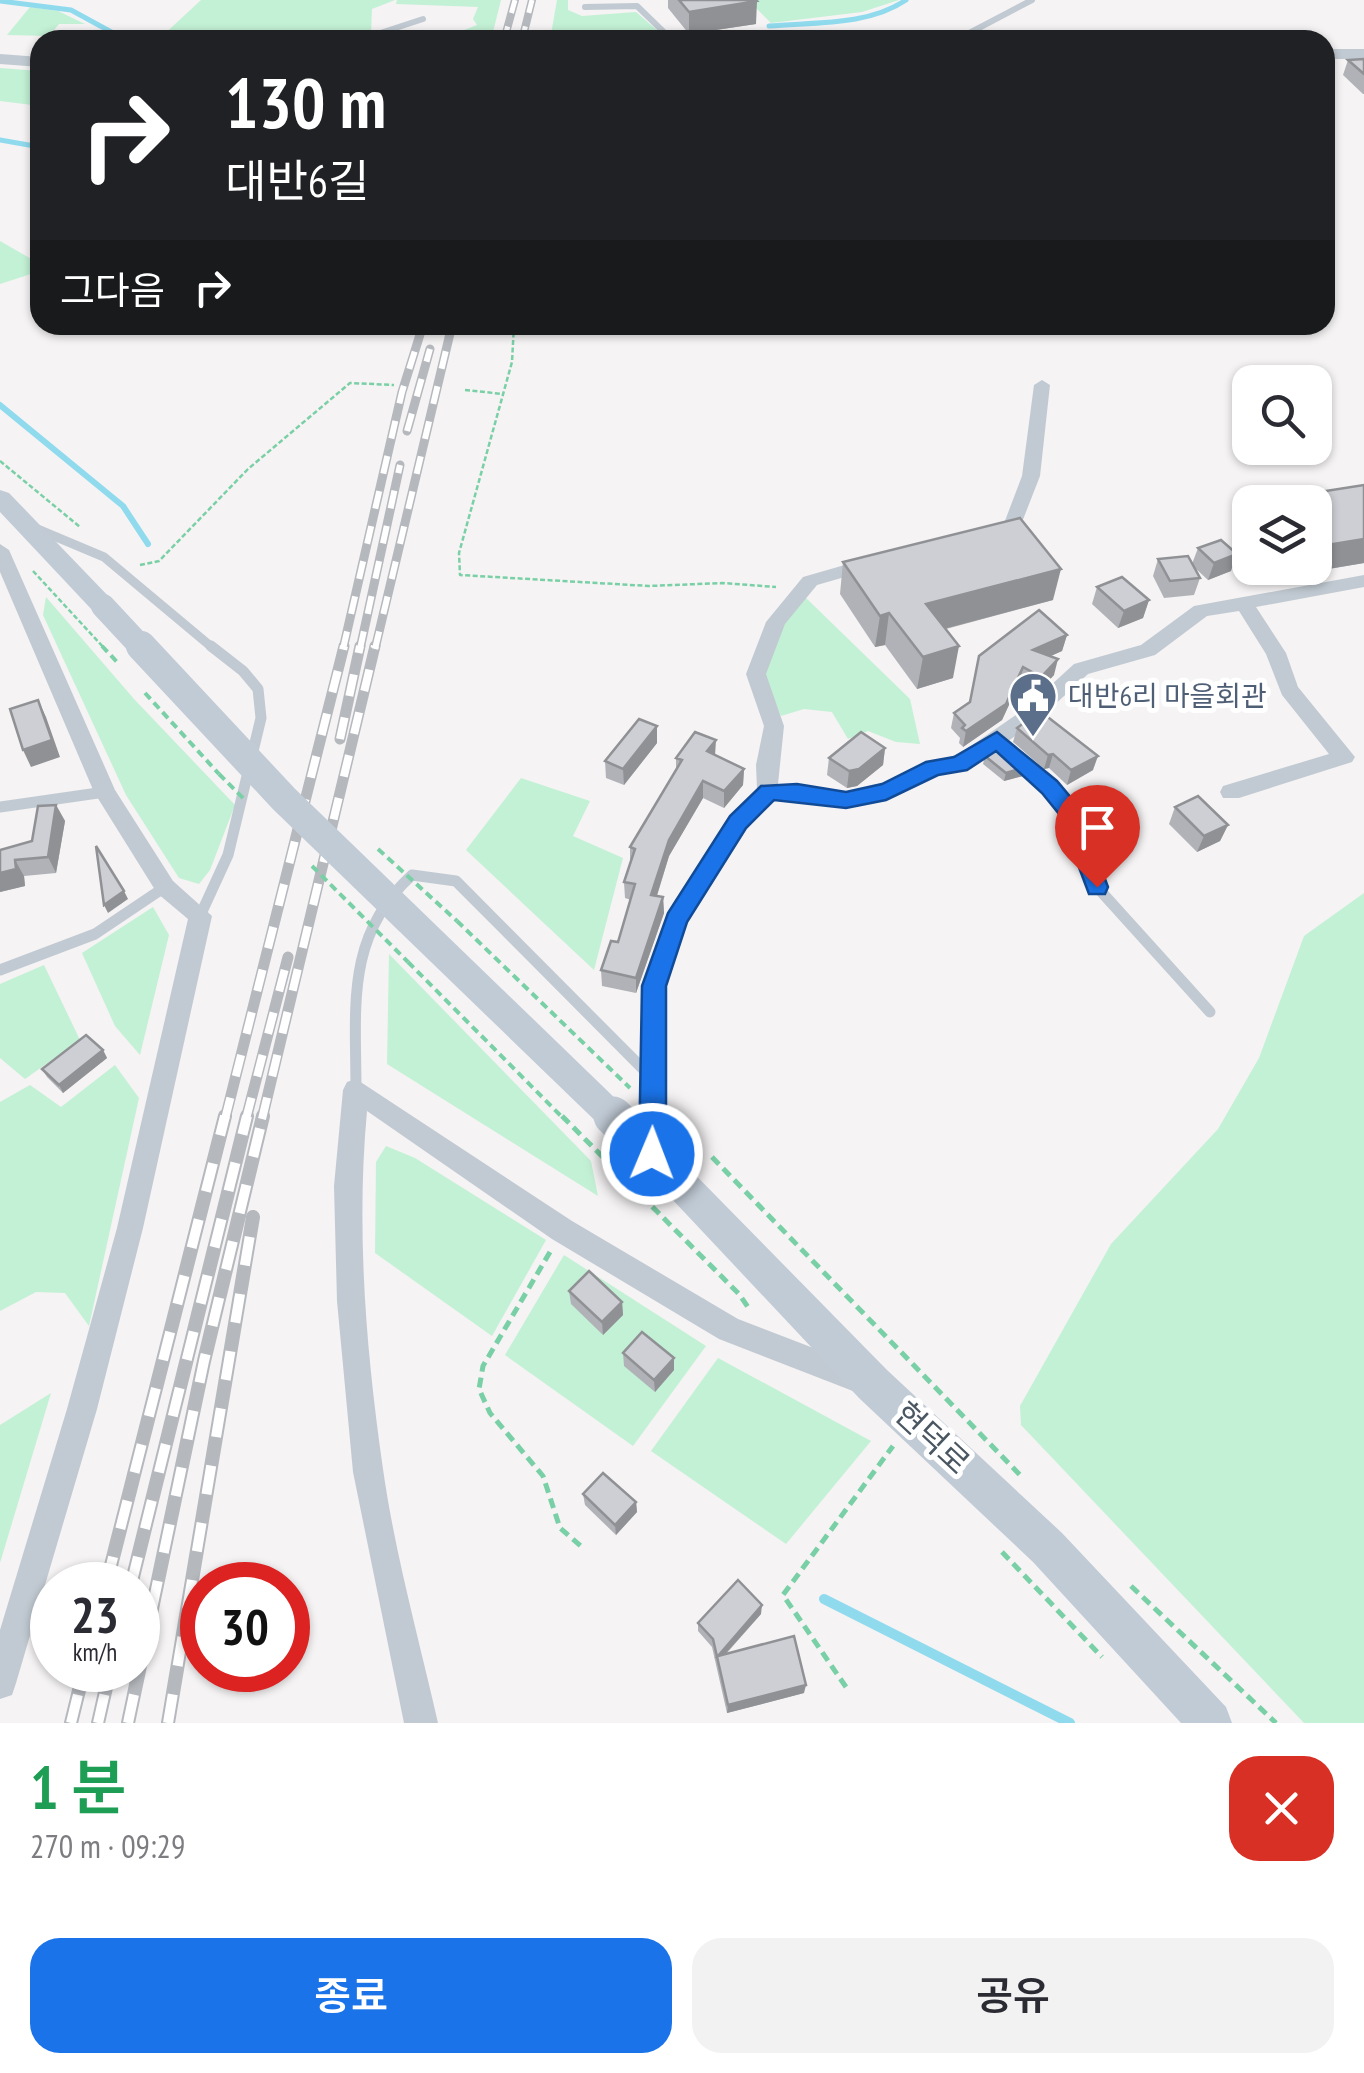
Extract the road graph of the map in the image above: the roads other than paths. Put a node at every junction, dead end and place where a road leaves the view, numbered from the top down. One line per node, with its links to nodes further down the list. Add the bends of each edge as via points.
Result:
1 (1032, 0): 6 (lane)
2 (585, 7): 5 (lane, via 637,6)
3 (422, 19): 4 (lane)
4 (389, 30)
5 (662, 30)
6 (975, 30)
7 (1335, 54): 8 (street)
8 (1364, 54)
9 (0, 59): 10 (street)
10 (30, 61)
11 (1042, 386): 14 (street, via 1032,476 1010,531)
12 (0, 498): 13 (main road)
13 (28, 526): 25 (lane, via 104,556 258,690 261,718 228,855); 30 (main road, 현덕로, bridge, via 284,800)
14 (969, 538)
15 (0, 550): 20 (street)
16 (885, 559): 21 (street, via 810,581 776,622 756,674 774,726)
17 (1364, 581): 18 (street)
18 (1243, 602): 19 (street, via 1202,611 1148,650 1081,670); 22 (street, via 1276,653 1288,690 1344,758)
19 (997, 740): 21 (street, via 960,764 934,768 886,792 846,800); 27 (lane, via 1069,811 1097,887)
20 (106, 792): 23 (lane); 24 (street)
21 (768, 792): 28 (street, via 738,822 676,919 654,986)
22 (1231, 792)
23 (0, 807)
24 (165, 887): 25 (street); 26 (lane, via 95,934)
25 (200, 916): 32 (street, via 125,1246)
26 (0, 970)
27 (1210, 1012)
28 (654, 1079): 29 (lane, via 456,881 412,875 379,905 366,929); 30 (street)
29 (356, 1090): 31 (street, via 562,1230 729,1329); 33 (street, via 347,1186 368,1472)
30 (652, 1154): 31 (main road, 현덕로)
31 (873, 1384): 34 (main road, 현덕로, via 1132,1636)
32 (0, 1683)
33 (421, 1723)
34 (1210, 1723)

